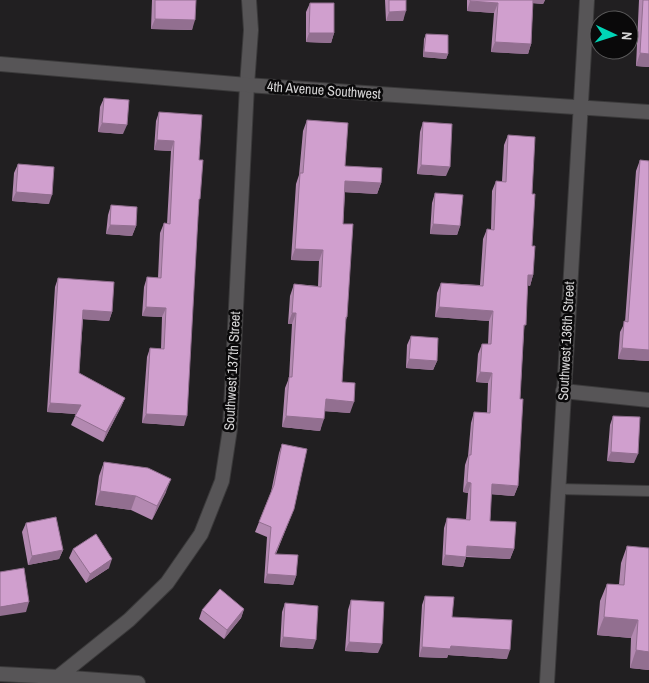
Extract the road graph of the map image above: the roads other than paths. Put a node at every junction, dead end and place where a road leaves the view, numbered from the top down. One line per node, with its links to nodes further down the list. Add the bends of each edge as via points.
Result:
1 (249, 0): 4 (street, Southwest 137th Street, via 251,30)
2 (587, 0): 5 (street, Southwest 136th Street)
3 (0, 64): 4 (street, 4th Avenue Southwest)
4 (247, 85): 5 (street, 4th Avenue Southwest); 12 (street, Southwest 137th Street, via 230,429 222,481 201,534 167,583 128,620)
5 (580, 107): 6 (street, 4th Avenue Southwest); 7 (street, Southwest 136th Street)
6 (649, 112)
7 (563, 391): 8 (street); 9 (street, Southwest 136th Street)
8 (649, 400)
9 (558, 490): 10 (lane); 14 (street, Southwest 136th Street)
10 (649, 491)
11 (0, 674): 12 (street)
12 (58, 677): 13 (street)
13 (138, 683)
14 (547, 683)

